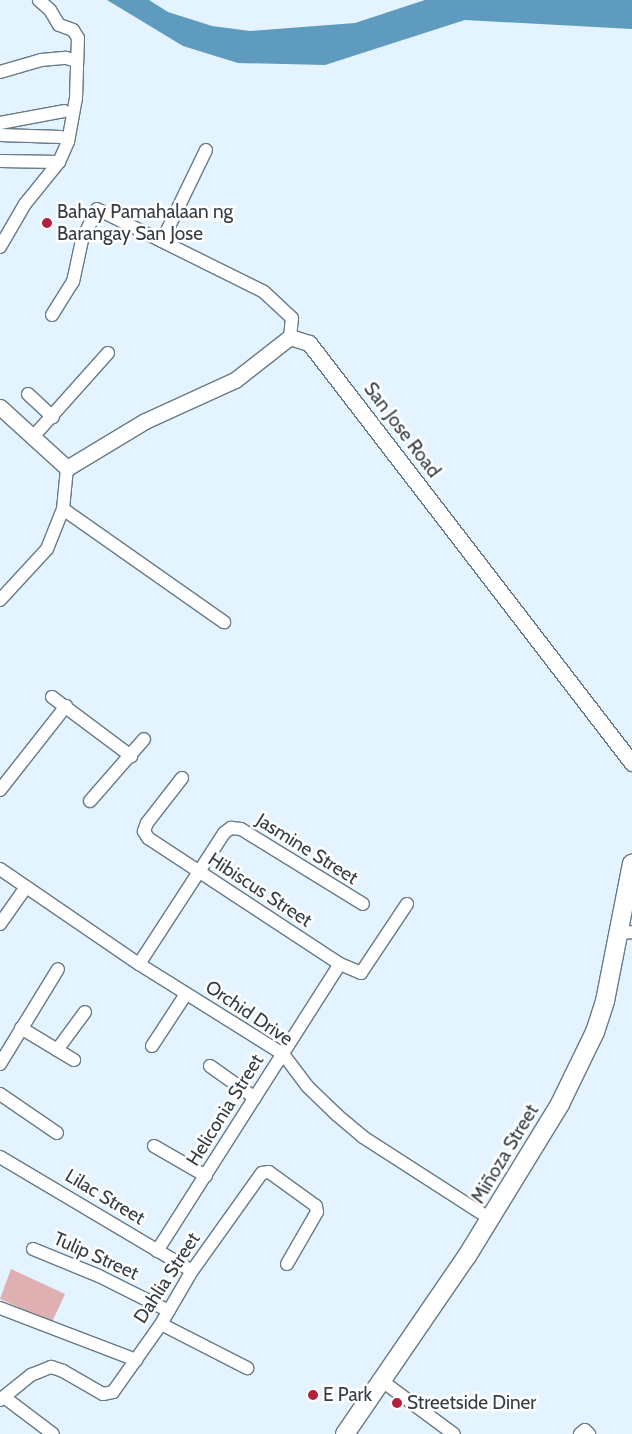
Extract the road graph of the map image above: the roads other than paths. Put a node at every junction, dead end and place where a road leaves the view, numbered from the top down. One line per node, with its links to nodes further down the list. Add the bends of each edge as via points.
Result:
1 (39, 0): 2 (street, via 59,25 75,33)
2 (77, 61): 3 (street, via 66,58 41,60); 12 (street, via 76,98 68,142)
3 (0, 72)
4 (64, 111): 5 (street)
5 (38, 116): 6 (street); 8 (street)
6 (0, 123)
7 (0, 135): 8 (street)
8 (37, 137): 9 (street)
9 (61, 137)
10 (206, 150): 13 (street)
11 (0, 162): 12 (street)
12 (59, 162): 14 (street, via 25,204)
13 (162, 241): 15 (street, via 97,209 82,240 73,282); 16 (street, via 264,292 292,318)
14 (0, 247)
15 (52, 315)
16 (290, 337): 22 (street, via 235,380 145,422); 30 (street, San Jose Road, via 309,343 332,369)
17 (108, 353): 20 (street)
18 (28, 394): 20 (street)
19 (0, 407): 21 (street)
20 (53, 416): 21 (street)
21 (32, 438): 22 (street)
22 (67, 468): 23 (street)
23 (62, 509): 24 (street, via 47,549); 25 (street)
24 (0, 600)
25 (224, 622)
26 (52, 697): 27 (street)
27 (66, 706): 29 (street); 32 (street)
28 (144, 739): 29 (street)
29 (130, 756): 33 (street)
30 (632, 763)
31 (182, 778): 36 (street, Hibiscus Street, via 146,823 144,832)
32 (0, 790)
33 (90, 801)
34 (632, 864): 41 (main road, Miñoza Street)
35 (0, 869): 37 (street, Orchid Drive)
36 (199, 873): 38 (street, Jasmine Street, via 224,833 232,828 241,830); 42 (street); 43 (street, Hibiscus Street)
37 (26, 887): 40 (street); 42 (street, Orchid Drive)
38 (363, 904)
39 (407, 904): 43 (street, Hibiscus Street, via 361,973)
40 (0, 924)
41 (625, 932): 60 (main road, Miñoza Street, via 587,1049 560,1104)
42 (139, 964): 45 (street, Orchid Drive)
43 (340, 964): 50 (street, Heliconia Street)
44 (58, 969): 47 (street)
45 (186, 994): 48 (street); 50 (street, Orchid Drive)
46 (85, 1012): 49 (street)
47 (21, 1028): 49 (street); 52 (street)
48 (152, 1046)
49 (58, 1050): 51 (street)
50 (283, 1054): 55 (street, Heliconia Street); 60 (street, Orchid Drive, via 306,1086 337,1116)
51 (74, 1060)
52 (0, 1064)
53 (210, 1066): 55 (street)
54 (0, 1094): 56 (street)
55 (255, 1098): 59 (street, Heliconia Street)
56 (58, 1133)
57 (154, 1146): 59 (street)
58 (0, 1156): 62 (street, Lilac Street)
59 (206, 1176): 62 (street, Heliconia Street)
60 (490, 1219): 70 (main road, Miñoza Street)
61 (34, 1249): 66 (street, Tulip Street, via 99,1276)
62 (157, 1251): 64 (street, Lilac Street)
63 (287, 1264): 64 (street, Dahlia Street, via 317,1212 316,1206 269,1172 259,1176)
64 (192, 1271): 66 (street, Dahlia Street)
65 (0, 1308): 68 (street)
66 (169, 1311): 67 (street, Dahlia Street)
67 (161, 1324): 68 (street, Dahlia Street); 69 (street)
68 (136, 1360): 71 (street, Dahlia Street, via 113,1392 103,1394 63,1371 51,1368 30,1375)
69 (247, 1368)
70 (382, 1381): 73 (main road, Miñoza Street); 74 (street)
71 (2, 1399): 72 (street)
72 (44, 1432)
73 (345, 1434)
74 (454, 1434)
75 (580, 1434): 76 (street, via 585,1430)
76 (589, 1434)

